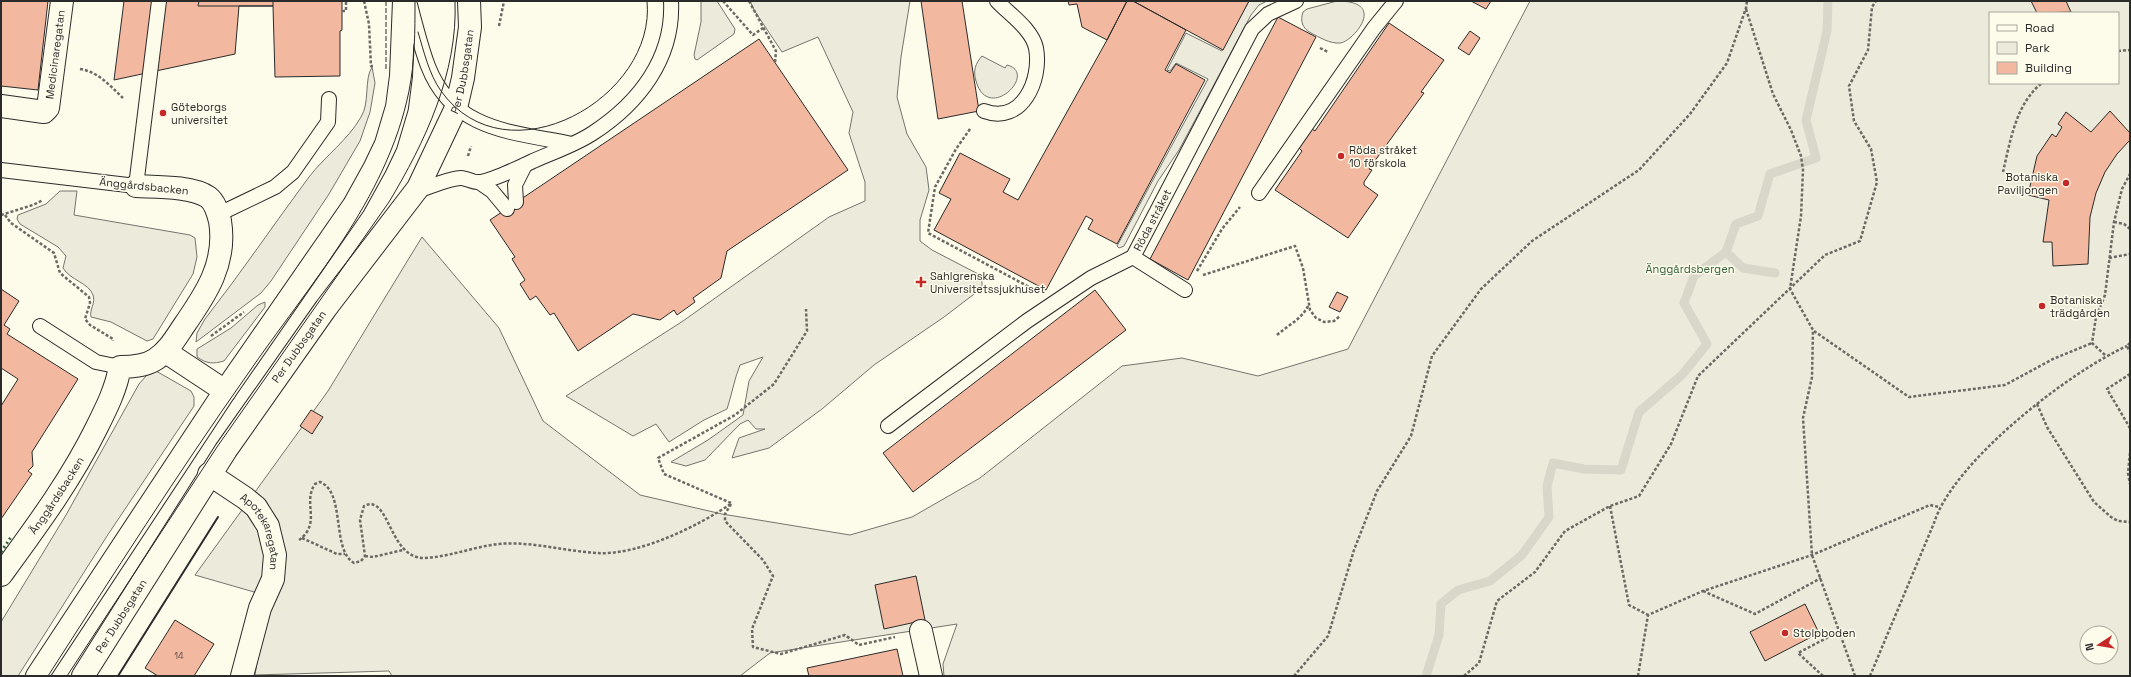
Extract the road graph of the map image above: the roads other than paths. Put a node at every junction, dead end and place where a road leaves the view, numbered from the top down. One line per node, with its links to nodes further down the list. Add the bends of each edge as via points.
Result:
1 (62, 1): 11 (main road, Medicinaregatan, via 48,108 44,112)
2 (159, 1): 18 (lane)
3 (404, 1): 27 (main road, via 401,76 397,107 386,144 350,211)
4 (409, 1): 12 (lane, via 428,66 441,92)
5 (469, 1): 12 (main road, Per Dubbsgatan, via 470,26)
6 (671, 1): 14 (lane, via 672,18 668,40 659,63 641,92 618,115)
7 (997, 1): 13 (lane, via 1031,36 1036,48 1035,78 1020,105 1012,111 994,115)
8 (1296, 1): 22 (lane, Röda stråket, via 1268,14 1252,29)
9 (1396, 1): 20 (lane, via 1374,28)
10 (329, 99): 21 (lane, via 328,122 293,172 275,187)
11 (1, 106)
12 (456, 108): 14 (lane, via 487,126); 19 (main road, Per Dubbsgatan)
13 (984, 111)
14 (572, 144): 15 (lane)
15 (525, 165): 17 (lane); 17 (lane, via 515,185 511,205)
16 (1, 170): 18 (lane, Änggårdsbacken)
17 (479, 182): 19 (lane, via 461,178)
18 (136, 186): 21 (main road, Änggårdsbacken, via 200,193 209,197)
19 (414, 192): 29 (main road, Per Dubbsgatan, via 326,308)
20 (1259, 194)
21 (219, 214): 25 (main road, Änggårdsbacken, via 222,246 215,272 206,294)
22 (1133, 258): 23 (lane); 28 (lane, Röda stråket, via 1091,278 1056,301)
23 (1185, 290)
24 (40, 326): 26 (lane, via 96,362)
25 (166, 352): 26 (main road, Änggårdsbacken, via 154,361 134,367); 27 (main road)
26 (120, 367): 30 (main road, Änggårdsbacken, via 114,392 86,449 50,508)
27 (225, 391): 32 (main road)
28 (888, 426)
29 (209, 474): 33 (main road, Per Dubbsgatan); 34 (main road, Apotekaregatan, via 256,507 268,526 273,541 273,579 260,608)
30 (1, 575)
31 (921, 631): 35 (main road)
32 (37, 676)
33 (83, 676)
34 (242, 676)
35 (931, 676)

